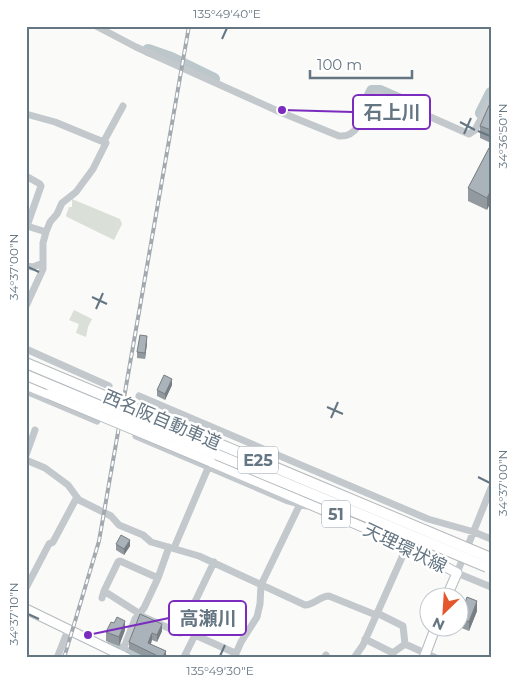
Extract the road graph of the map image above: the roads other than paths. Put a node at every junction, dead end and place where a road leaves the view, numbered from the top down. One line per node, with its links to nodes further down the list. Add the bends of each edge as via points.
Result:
1 (96, 26): 2 (street, via 136,47 338,136 348,136 356,130 376,93 469,134 478,126)
2 (491, 100)
3 (123, 106): 5 (street)
4 (26, 114): 5 (street)
5 (104, 141): 7 (street, via 106,143 93,169 76,192 62,203)
6 (26, 176): 7 (street, via 41,186 27,226)
7 (46, 232): 8 (street)
8 (44, 263): 9 (street); 10 (street)
9 (26, 266)
10 (26, 306)
11 (26, 349): 15 (street)
12 (26, 363): 32 (highway, 西名阪自動車道 / E25, bridge)
13 (26, 375): 32 (highway, 西名阪自動車道 / E25, bridge)
14 (26, 385): 23 (main road, 天理環状線 / 51, bridge)
15 (109, 386)
16 (26, 391): 18 (street)
17 (140, 396): 27 (street, via 428,519)
18 (97, 421)
19 (35, 430): 21 (street)
20 (136, 436): 23 (street)
21 (26, 455)
22 (26, 460): 25 (street, via 45,468)
23 (210, 465): 26 (main road, 天理環状線 / 51); 30 (street)
24 (491, 488): 27 (street)
25 (77, 497): 30 (street, via 151,542); 38 (street)
26 (301, 502): 29 (main road, 天理環状線 / 51); 35 (street)
27 (474, 532): 28 (street); 33 (street)
28 (491, 539)
29 (406, 546): 33 (main road, 天理環状線 / 51); 41 (street)
30 (172, 547): 31 (street); 34 (street)
31 (214, 562): 35 (street); 40 (street, via 180,633)
32 (489, 563)
33 (457, 573): 36 (main road, 天理環状線); 37 (street)
34 (158, 578): 40 (street); 40 (street, via 118,562 103,595)
35 (261, 585): 41 (street, via 305,605 329,596); 48 (street, via 257,617)
36 (451, 586)
37 (491, 587)
38 (26, 588)
39 (26, 609): 42 (main road)
40 (139, 614): 46 (street, via 132,624)
41 (376, 614): 44 (street); 45 (street, via 403,626)
42 (68, 630): 46 (main road); 49 (street)
43 (432, 636): 47 (main road)
44 (365, 639): 45 (street, via 391,652); 51 (street)
45 (405, 644): 47 (street)
46 (123, 654)
47 (424, 655): 52 (street)
48 (235, 656): 50 (street, via 195,636 185,655)
49 (57, 658)
50 (189, 658)
51 (354, 658)
52 (436, 658)

